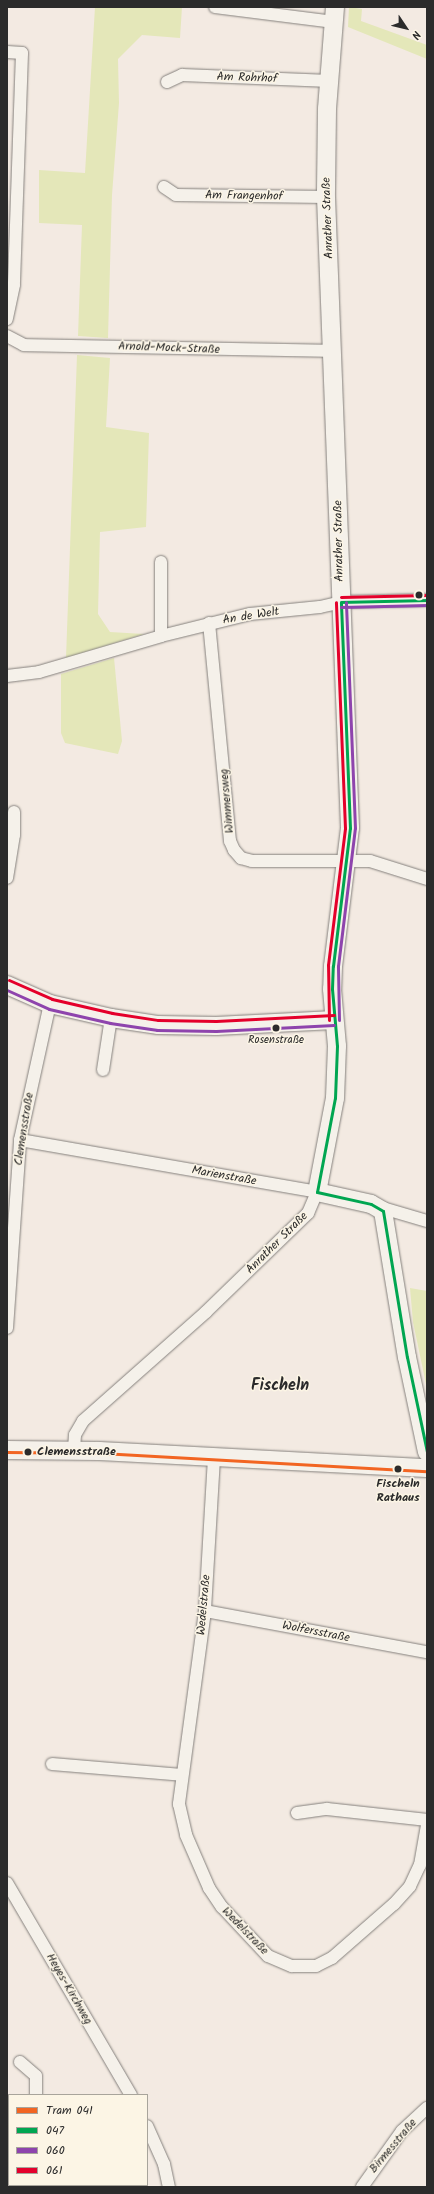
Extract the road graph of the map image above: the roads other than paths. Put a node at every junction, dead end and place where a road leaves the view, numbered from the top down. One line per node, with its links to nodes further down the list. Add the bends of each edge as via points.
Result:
1 (215, 7): 2 (street)
2 (335, 14): 4 (main road, Anrather Straße)
3 (7, 52): 6 (street, via 22,53)
4 (330, 80): 5 (street, Am Rohrhof, via 182,75); 8 (main road, Anrather Straße)
5 (166, 82)
6 (12, 171): 9 (street)
7 (164, 187): 8 (street, Am Frangenhof, via 176,195)
8 (326, 197): 12 (main road, Anrather Straße)
9 (10, 292): 10 (street)
10 (7, 319)
11 (7, 336): 12 (street, Arnold-Mock-Straße, via 24,345)
12 (333, 351): 15 (main road, Anrather Straße)
13 (161, 562): 17 (street)
14 (427, 600): 15 (street, An de Welt)
15 (341, 602): 16 (street, An de Welt, via 320,607 250,614); 20 (main road, Anrather Straße, via 350,798)
16 (209, 624): 17 (street, An de Welt); 20 (street, Wimmersweg, via 230,841 234,850 241,858 252,861)
17 (161, 636): 18 (street, An de Welt, via 54,668)
18 (7, 676)
19 (14, 812): 21 (street, via 14,835)
20 (348, 860): 22 (street, Wimmersweg, via 370,861); 26 (main road, Anrather Straße, via 333,966)
21 (7, 878)
22 (427, 879)
23 (7, 985): 24 (main road)
24 (50, 1004): 25 (main road); 28 (street, Clemensstraße)
25 (111, 1018): 26 (main road, via 158,1025 216,1026); 27 (street)
26 (334, 1020): 29 (main road, Anrather Straße, via 337,1046 335,1098)
27 (103, 1070)
28 (20, 1140): 29 (street, Marienstraße); 32 (street, Clemensstraße)
29 (317, 1192): 30 (main road, Marienstraße); 34 (street, Anrather Straße, via 308,1213 206,1312 83,1421 75,1435)
30 (379, 1207): 31 (street, Marienstraße); 35 (main road, via 383,1211 388,1235 402,1328)
31 (427, 1221)
32 (7, 1328)
33 (7, 1450): 34 (main road)
34 (74, 1450): 36 (main road)
35 (427, 1452)
36 (214, 1458): 37 (main road); 38 (street, Wedelstraße)
37 (427, 1468)
38 (204, 1611): 39 (street, Wolfersstraße); 41 (street, Wedelstraße, via 197,1682)
39 (427, 1652)
40 (52, 1764): 41 (street)
41 (182, 1775): 44 (street, Wedelstraße, via 179,1804 183,1826 209,1888 222,1907 268,1956 292,1966 316,1966 332,1958 394,1904 410,1886 420,1865)
42 (297, 1813): 43 (street, via 327,1809)
43 (427, 1820)
44 (427, 1826)
45 (7, 1883): 48 (street, Heyes-Kirchweg)
46 (20, 2062): 47 (street, via 36,2076)
47 (36, 2094)
48 (130, 2094)
49 (427, 2108): 52 (street, Birmesstraße, via 402,2132)
50 (148, 2128): 51 (street, via 164,2164)
51 (169, 2187)
52 (362, 2187)

